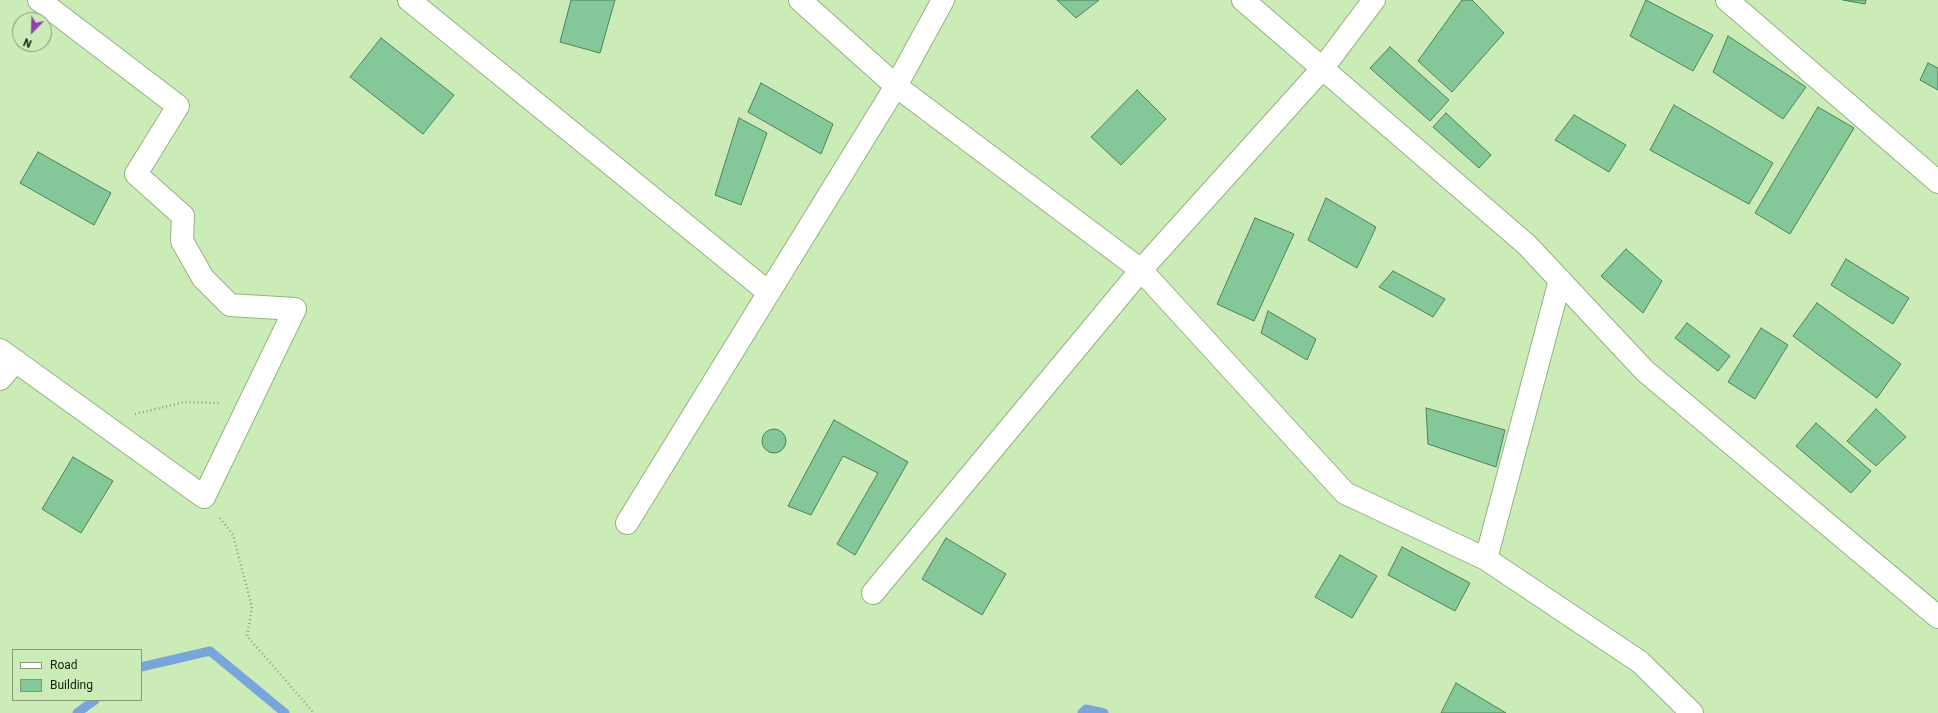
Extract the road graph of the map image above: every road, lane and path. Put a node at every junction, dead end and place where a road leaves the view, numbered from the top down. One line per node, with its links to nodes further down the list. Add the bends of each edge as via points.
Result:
1 (39, 0): 16 (street, via 178,106 136,174 183,216 182,241 203,278 230,305 295,309)
2 (409, 0): 13 (street)
3 (800, 0): 9 (street)
4 (943, 0): 9 (street)
5 (1243, 0): 8 (street)
6 (1374, 0): 8 (street)
7 (1727, 0): 10 (street)
8 (1322, 69): 11 (street); 12 (street, via 1527,245)
9 (896, 86): 11 (street); 13 (street)
10 (1938, 182)
11 (1141, 270): 20 (street, via 1345,493); 21 (street)
12 (1560, 280): 20 (street); 22 (street, via 1645,371)
13 (768, 292): 19 (street)
14 (8, 355): 15 (street); 17 (street)
15 (0, 379)
16 (249, 404): 17 (path, via 185,402); 18 (street)
17 (100, 423): 18 (street)
18 (204, 497): 23 (path, via 233,535 252,607 247,636)
19 (627, 523)
20 (1486, 559): 24 (street, via 1640,662)
21 (873, 593)
22 (1938, 617)
23 (314, 713)
24 (1692, 713)

